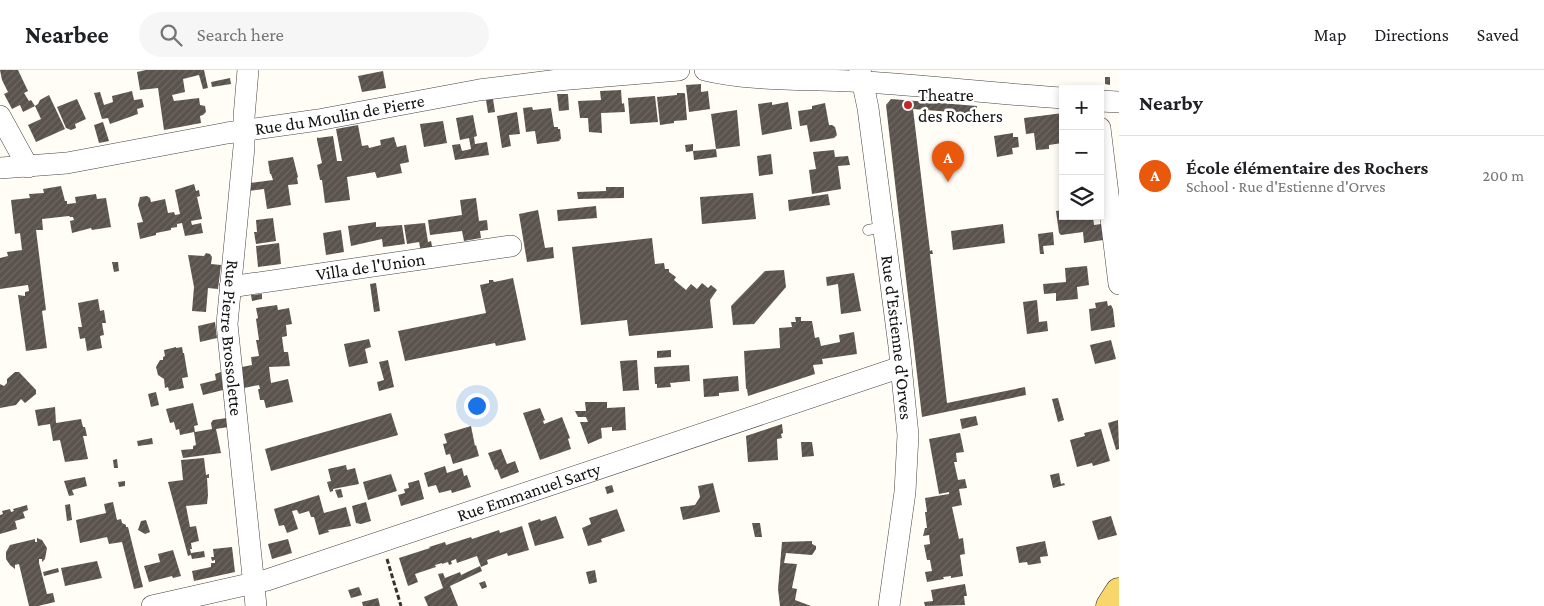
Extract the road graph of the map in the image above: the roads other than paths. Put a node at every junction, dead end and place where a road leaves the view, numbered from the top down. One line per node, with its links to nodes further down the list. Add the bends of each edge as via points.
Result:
1 (248, 70): 10 (street, Rue Pierre Brossolette)
2 (679, 70): 10 (street, Rue du Moulin de Pierre, via 479,90)
3 (705, 70): 4 (street, via 773,78)
4 (862, 76): 5 (street); 16 (street, Rue d'Estienne d'Orves, via 876,229)
5 (1059, 98)
6 (1104, 101): 7 (street)
7 (1119, 102)
8 (0, 116): 11 (street)
9 (1100, 130): 14 (street)
10 (243, 132): 11 (street, Rue du Moulin de Pierre); 15 (street, Rue Pierre Brossolette)
11 (28, 167): 12 (street, Rue du Moulin de Pierre)
12 (0, 168)
13 (511, 246): 15 (street, Villa de l'Union)
14 (1119, 284)
15 (230, 287): 17 (street, Rue Pierre Brossolette, via 227,324)
16 (901, 367): 17 (street, Rue Emmanuel Sarty); 21 (street, Rue d'Estienne d'Orves, via 908,435 906,492)
17 (254, 583): 19 (street, Rue Emmanuel Sarty); 20 (street, Rue Pierre Brossolette)
18 (1119, 592): 22 (main road)
19 (152, 606)
20 (256, 606)
21 (890, 606)
22 (1110, 606)

